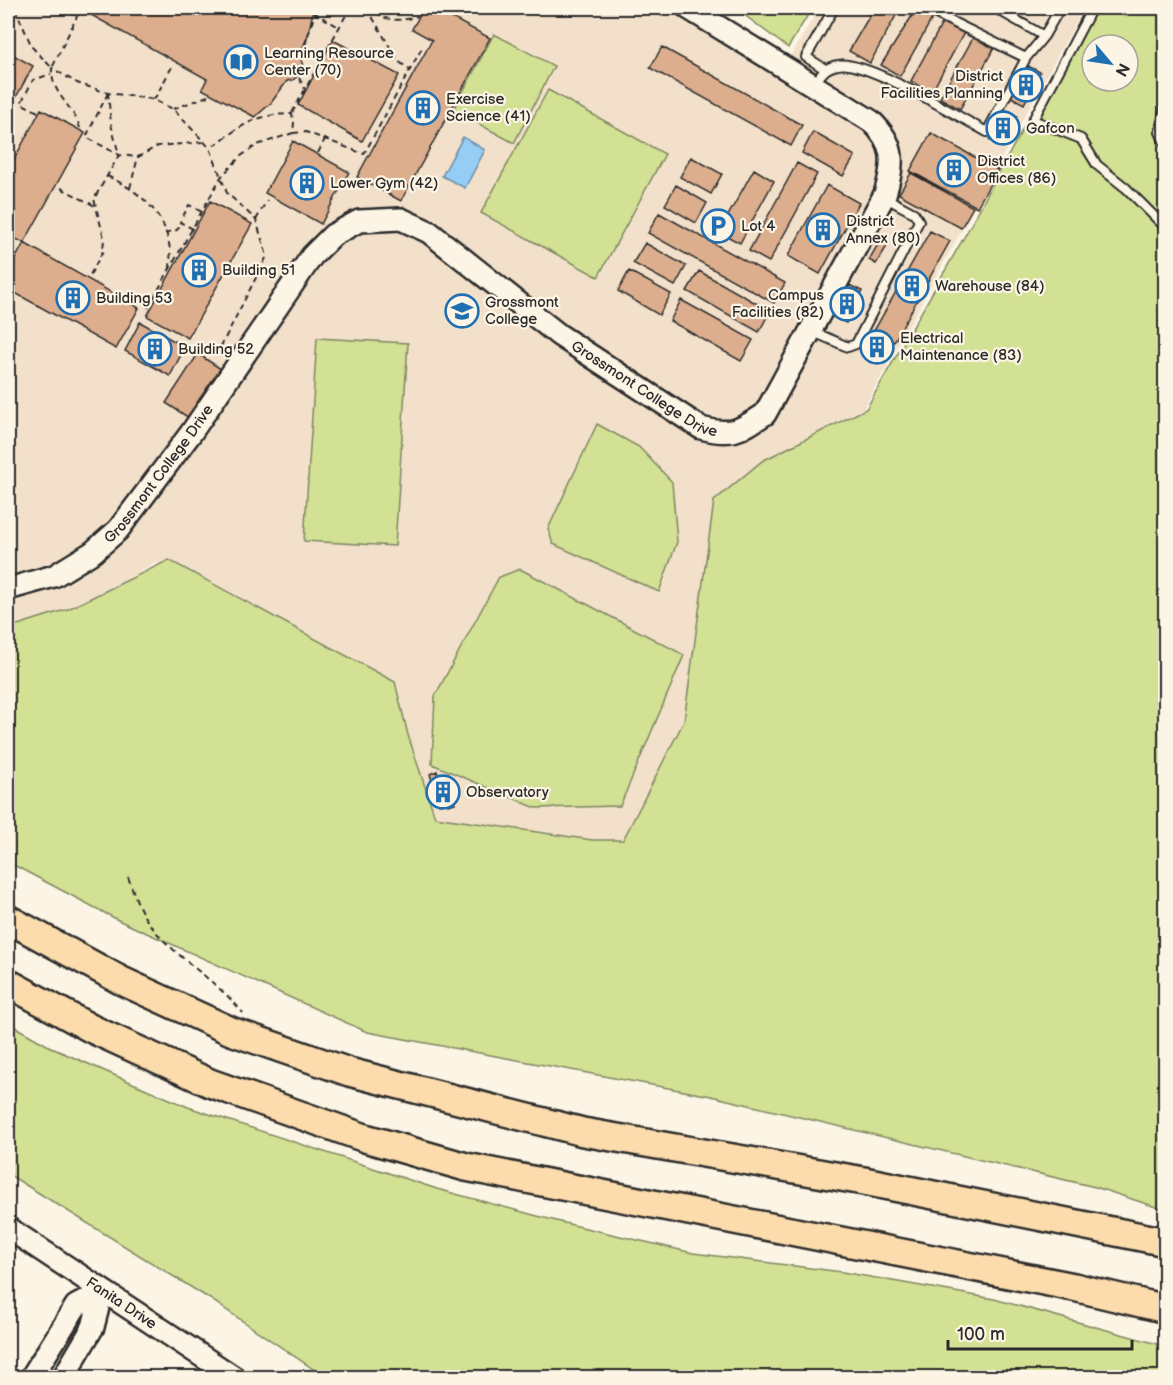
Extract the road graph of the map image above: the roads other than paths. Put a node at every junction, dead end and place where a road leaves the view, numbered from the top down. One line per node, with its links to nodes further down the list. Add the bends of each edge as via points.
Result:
1 (688, 8): 9 (street, Grossmont College Drive)
2 (834, 8): 9 (lane, via 806,57)
3 (924, 8): 8 (lane)
4 (995, 8): 7 (lane)
5 (1060, 8): 7 (lane)
6 (1092, 8): 13 (lane, via 1033,120 1081,139 1097,165)
7 (1044, 36): 8 (lane)
8 (1026, 57): 9 (lane, via 987,132 856,66 840,64)
9 (819, 77): 12 (street, Grossmont College Drive, via 883,133 892,150 890,178)
10 (1166, 102): 11 (lane, via 1160,132)
11 (1166, 145)
12 (883, 197): 14 (street, Grossmont College Drive); 14 (lane, via 914,213 919,222 856,344 848,347)
13 (1166, 228)
14 (810, 330): 15 (street, Grossmont College Drive, via 765,414 739,432 701,428 559,335 429,232 401,219 358,221 333,235 312,256 118,530 93,552 54,576)
15 (8, 589)
16 (8, 919): 19 (highway, via 122,981 231,1031 349,1072 583,1132 876,1183)
17 (8, 983): 21 (highway, via 92,1029 210,1083 365,1138 466,1167 1051,1282)
18 (8, 1228): 20 (street, Fanita Drive)
19 (1166, 1242)
20 (102, 1292): 22 (street, via 75,1306); 23 (street, via 93,1327); 24 (street, Fanita Drive)
21 (1166, 1309)
22 (31, 1377)
23 (63, 1377)
24 (235, 1377)

